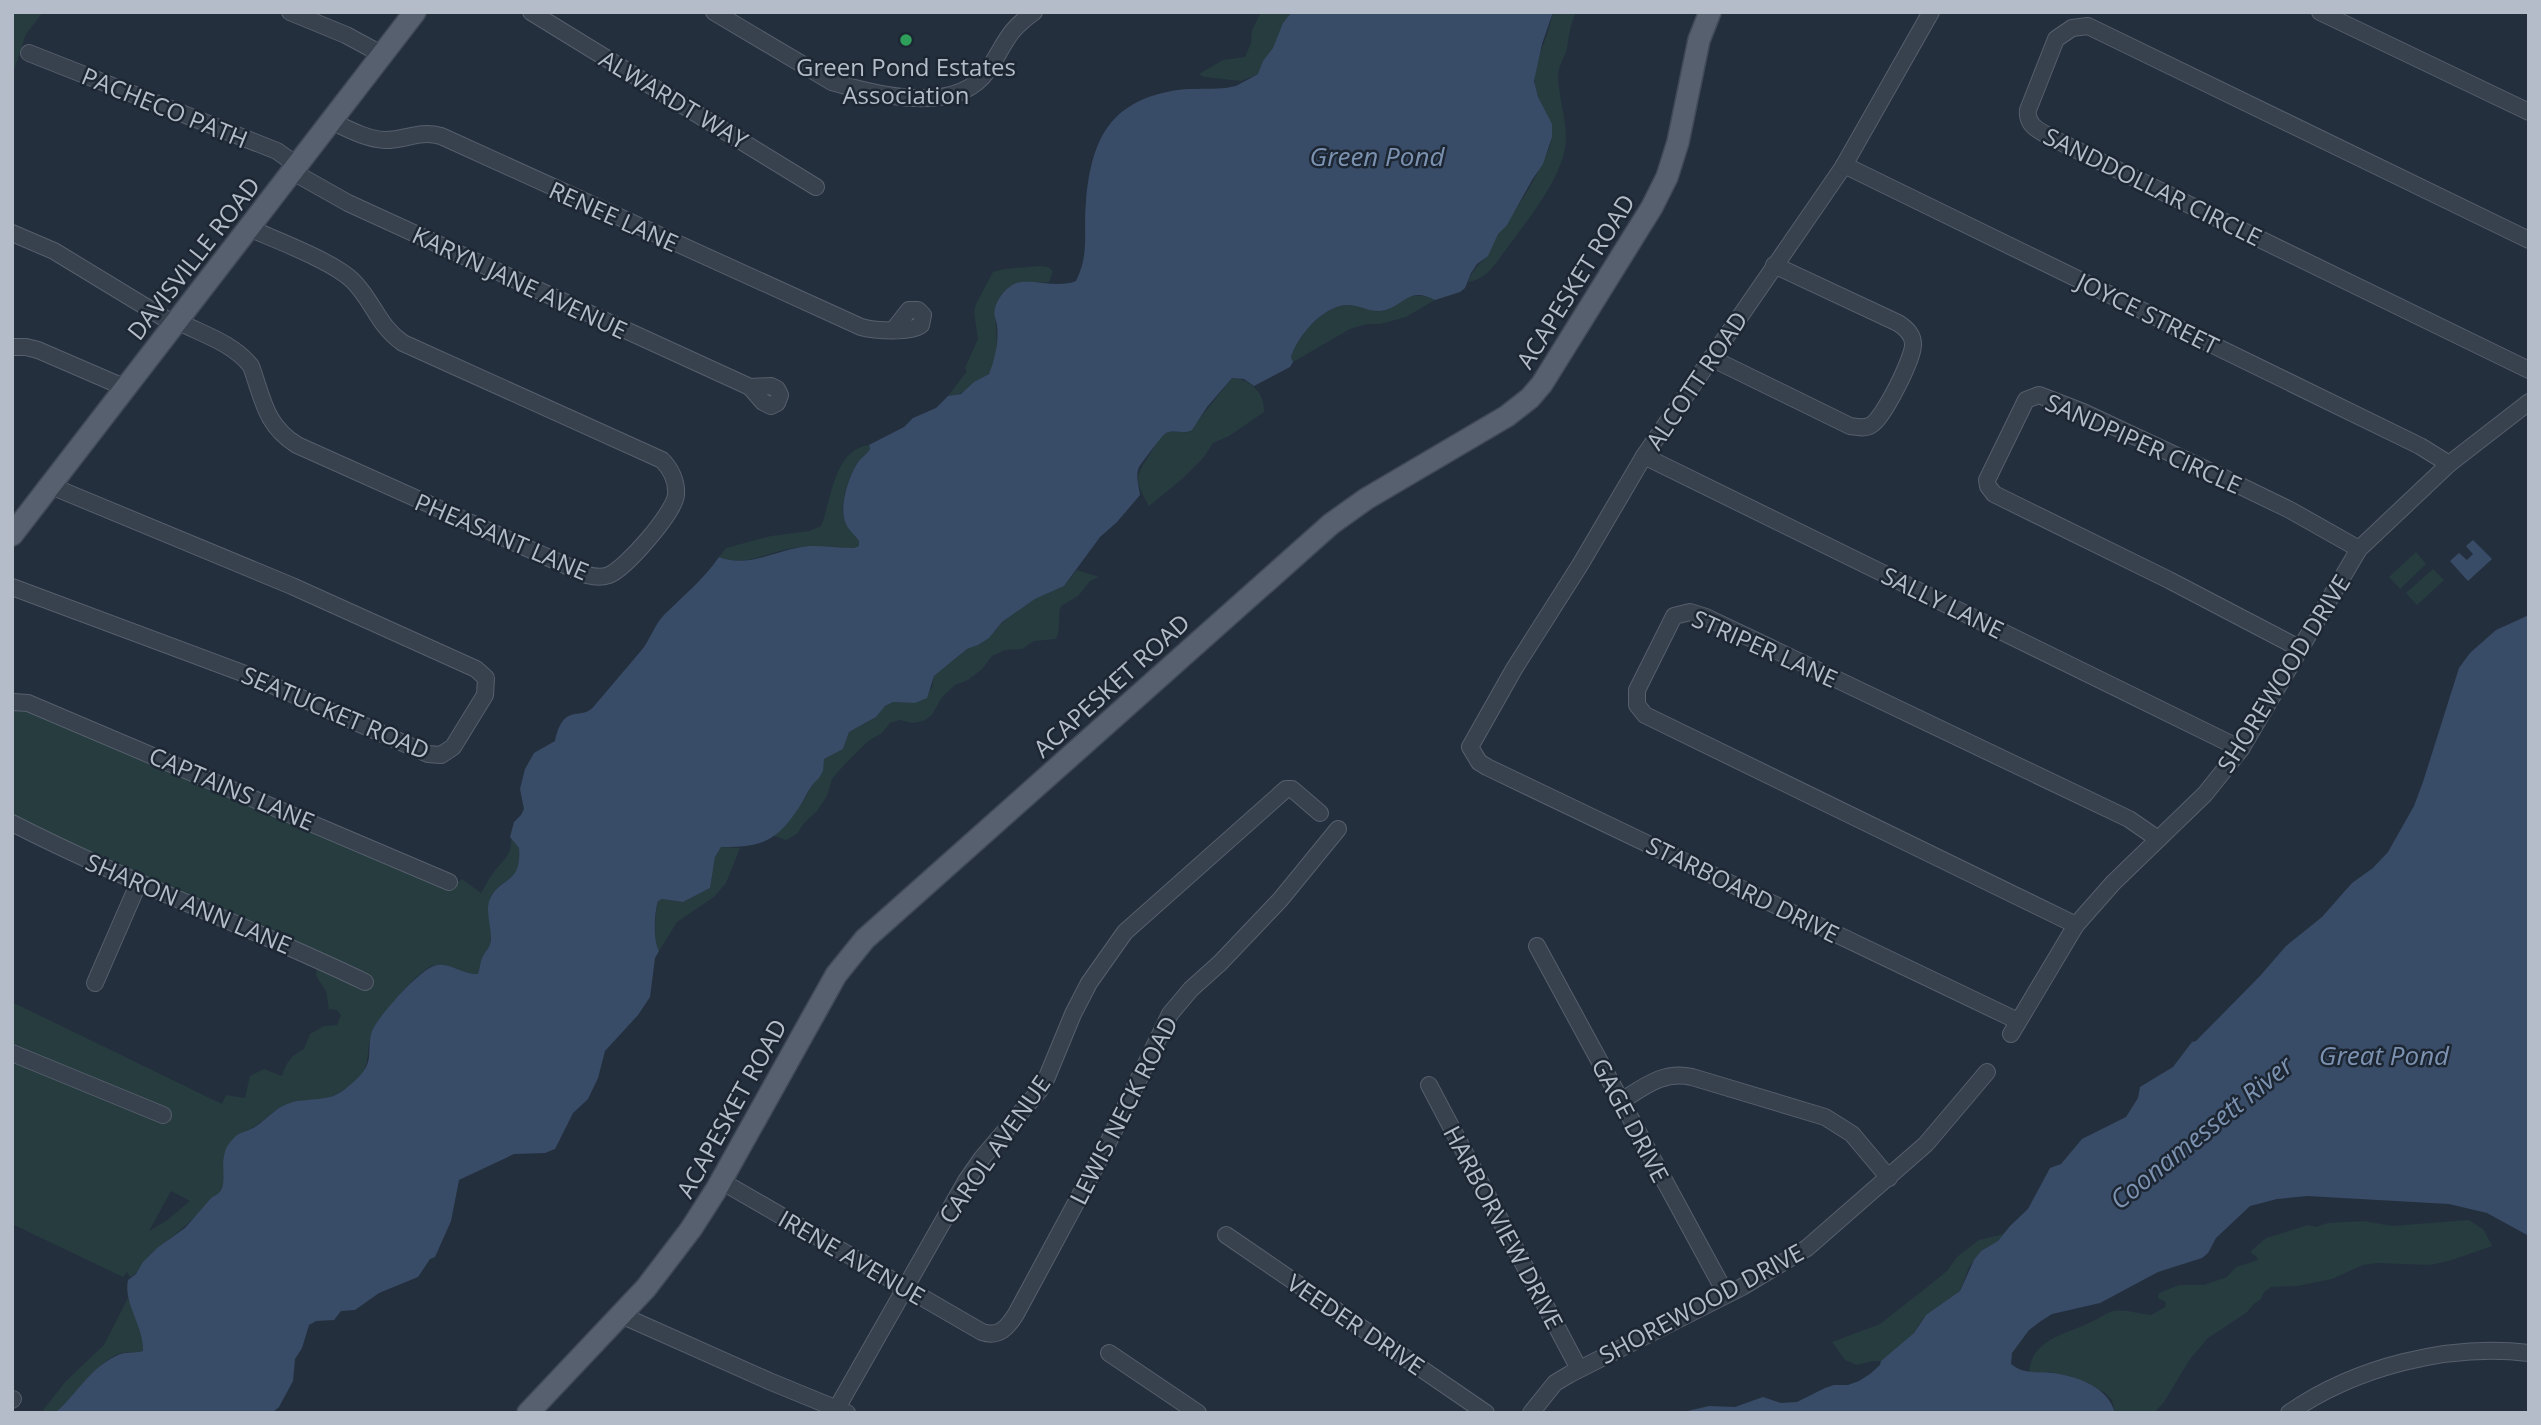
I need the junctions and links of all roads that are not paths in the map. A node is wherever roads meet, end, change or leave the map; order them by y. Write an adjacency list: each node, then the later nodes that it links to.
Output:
1 (290, 12): 10 (street)
2 (415, 12): 10 (main road, DAVISVILLE ROAD)
3 (531, 12): 15 (street, ALWARDT WAY)
4 (714, 12): 5 (street)
5 (1034, 12)
6 (1710, 12): 55 (main road, ACAPESKET ROAD)
7 (1931, 12): 13 (street, ALCOTT ROAD)
8 (2320, 12): 11 (street)
9 (29, 54): 14 (street, PACHECO PATH)
10 (383, 55): 12 (main road, DAVISVILLE ROAD)
11 (2529, 113)
12 (331, 121): 14 (main road, DAVISVILLE ROAD); 21 (street, RENEE LANE)
13 (1844, 165): 19 (street, ALCOTT ROAD); 29 (street, JOYCE STREET)
14 (295, 169): 16 (main road, DAVISVILLE ROAD); 26 (street, KARYN JANE AVENUE)
15 (816, 187)
16 (249, 228): 20 (main road, DAVISVILLE ROAD); 20 (street, PHEASANT LANE)
17 (12, 233): 20 (street, PHEASANT LANE)
18 (2529, 240): 24 (street, SANDDOLLAR CIRCLE)
19 (1774, 265): 23 (street, ALCOTT ROAD); 23 (street)
20 (176, 323): 25 (main road, DAVISVILLE ROAD)
21 (894, 329)
22 (12, 347): 25 (street)
23 (1711, 358): 28 (street, ALCOTT ROAD)
24 (2529, 370)
25 (126, 387): 30 (main road, DAVISVILLE ROAD)
26 (750, 387)
27 (2529, 402): 29 (street, SHOREWOOD DRIVE)
28 (1644, 456): 36 (street, SALLY LANE); 37 (street, ALCOTT ROAD)
29 (2449, 464): 32 (street, SHOREWOOD DRIVE)
30 (51, 486): 31 (main road, DAVISVILLE ROAD); 33 (street, SEATUCKET ROAD)
31 (12, 535)
32 (2359, 549): 34 (street, SHOREWOOD DRIVE); 34 (street, SANDPIPER CIRCLE)
33 (12, 587)
34 (2299, 648): 36 (street, SHOREWOOD DRIVE)
35 (12, 702): 43 (street, CAPTAINS LANE)
36 (2241, 749): 41 (street, SHOREWOOD DRIVE)
37 (1472, 752): 48 (street, STARBOARD DRIVE)
38 (1320, 813): 57 (street, CAROL AVENUE)
39 (12, 823): 42 (street, SHARON ANN LANE)
40 (1339, 829): 60 (street, LEWIS NECK ROAD)
41 (2158, 839): 44 (street, SHOREWOOD DRIVE); 44 (street, STRIPER LANE)
42 (139, 882): 46 (street, SHARON ANN LANE); 47 (street)
43 (449, 882)
44 (2076, 925): 48 (street, SHOREWOOD DRIVE)
45 (1537, 946): 52 (street, GAGE DRIVE)
46 (365, 982)
47 (95, 983)
48 (2015, 1027)
49 (12, 1054): 53 (street)
50 (1987, 1072): 54 (street, SHOREWOOD DRIVE)
51 (1429, 1085): 63 (street, HARBORVIEW DRIVE)
52 (1621, 1101): 54 (street); 58 (street, GAGE DRIVE)
53 (163, 1115)
54 (1889, 1178): 58 (street, SHOREWOOD DRIVE)
55 (721, 1181): 57 (street, IRENE AVENUE); 59 (main road, ACAPESKET ROAD)
56 (1226, 1236): 67 (street, VEEDER DRIVE)
57 (904, 1287): 60 (street, IRENE AVENUE); 64 (street, CAROL AVENUE)
58 (1726, 1294): 63 (street, SHOREWOOD DRIVE)
59 (621, 1315): 64 (street); 65 (main road, ACAPESKET ROAD)
60 (982, 1332)
61 (1109, 1353): 66 (street)
62 (2529, 1353): 69 (street)
63 (1579, 1369): 68 (street, SHOREWOOD DRIVE)
64 (842, 1410)
65 (528, 1413)
66 (1198, 1413)
67 (1486, 1413)
68 (1531, 1413)
69 (2289, 1413)

